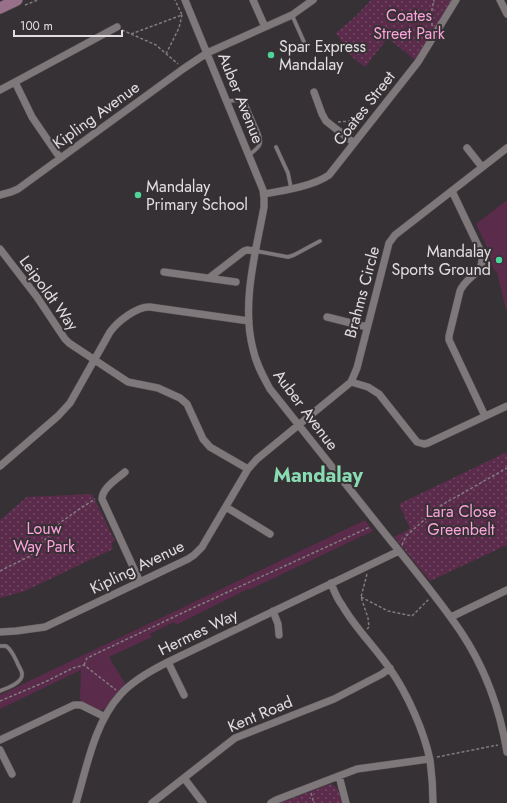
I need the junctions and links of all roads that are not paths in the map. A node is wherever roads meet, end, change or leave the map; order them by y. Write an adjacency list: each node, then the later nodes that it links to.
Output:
1 (17, 0): 7 (main road)
2 (185, 0): 13 (street, Auber Avenue)
3 (253, 0): 11 (street)
4 (313, 0): 9 (street)
5 (456, 0): 18 (street, Coates Street)
6 (500, 0): 8 (street)
7 (0, 8)
8 (507, 14)
9 (292, 15): 11 (street); 12 (lane)
10 (117, 27): 14 (street)
11 (265, 27): 13 (street)
12 (304, 42)
13 (207, 53): 17 (street, Auber Avenue); 23 (street, Kipling Avenue)
14 (15, 82): 15 (street); 23 (street)
15 (0, 90)
16 (314, 92): 18 (street)
17 (227, 101): 22 (street, Auber Avenue); 22 (lane)
18 (354, 144): 25 (street, Coates Street)
19 (276, 147): 25 (lane)
20 (467, 148): 24 (street)
21 (507, 148): 24 (street, Brahms Circle)
22 (249, 155): 27 (street, Auber Avenue)
23 (60, 158): 28 (street, Kipling Avenue)
24 (482, 167): 26 (street, Brahms Circle)
25 (291, 188): 27 (street, Coates Street)
26 (452, 191): 38 (street, Brahms Circle); 42 (street)
27 (264, 194): 31 (street, Auber Avenue)
28 (0, 195)
29 (320, 241): 31 (lane)
30 (0, 249): 32 (street, Leipoldt Way)
31 (256, 251): 34 (street); 37 (street, Auber Avenue)
32 (3, 259): 39 (street, Leipoldt Way)
33 (164, 272): 34 (street)
34 (209, 278): 35 (street)
35 (236, 282)
36 (327, 317): 38 (street)
37 (249, 321): 39 (street); 43 (street, Auber Avenue)
38 (367, 327): 40 (street, Brahms Circle)
39 (94, 360): 44 (street); 45 (street, Leipoldt Way)
40 (351, 382): 42 (street); 43 (street, Brahms Circle)
41 (507, 406): 42 (street)
42 (485, 416)
43 (299, 425): 45 (street, Kipling Avenue); 49 (street, Auber Avenue)
44 (0, 466)
45 (248, 469): 47 (street, Kipling Avenue)
46 (125, 472): 50 (street)
47 (226, 507): 48 (street); 50 (street, Kipling Avenue)
48 (270, 534)
49 (399, 551): 51 (street, Hermes Way); 54 (street, Auber Avenue)
50 (140, 582): 55 (street, Kipling Avenue)
51 (331, 584): 53 (street, Hermes Way); 60 (street)
52 (507, 590): 54 (street)
53 (273, 611): 56 (street); 59 (street, Hermes Way)
54 (451, 617): 66 (street, Auber Avenue)
55 (0, 632)
56 (279, 635)
57 (0, 641): 58 (lane)
58 (0, 646): 61 (lane)
59 (168, 662): 62 (street); 63 (street, Hermes Way)
60 (390, 668): 67 (street); 70 (street, Kent Road)
61 (0, 691)
62 (184, 695)
63 (105, 717): 64 (street); 71 (street, Hermes Way)
64 (0, 740)
65 (0, 750): 68 (street)
66 (507, 752)
67 (432, 759): 69 (street); 76 (street)
68 (12, 774)
69 (339, 776): 74 (street); 75 (street)
70 (184, 778): 72 (street, Kent Road); 73 (street)
71 (76, 803)
72 (152, 803)
73 (203, 803)
74 (271, 803)
75 (346, 803)
76 (433, 803)

